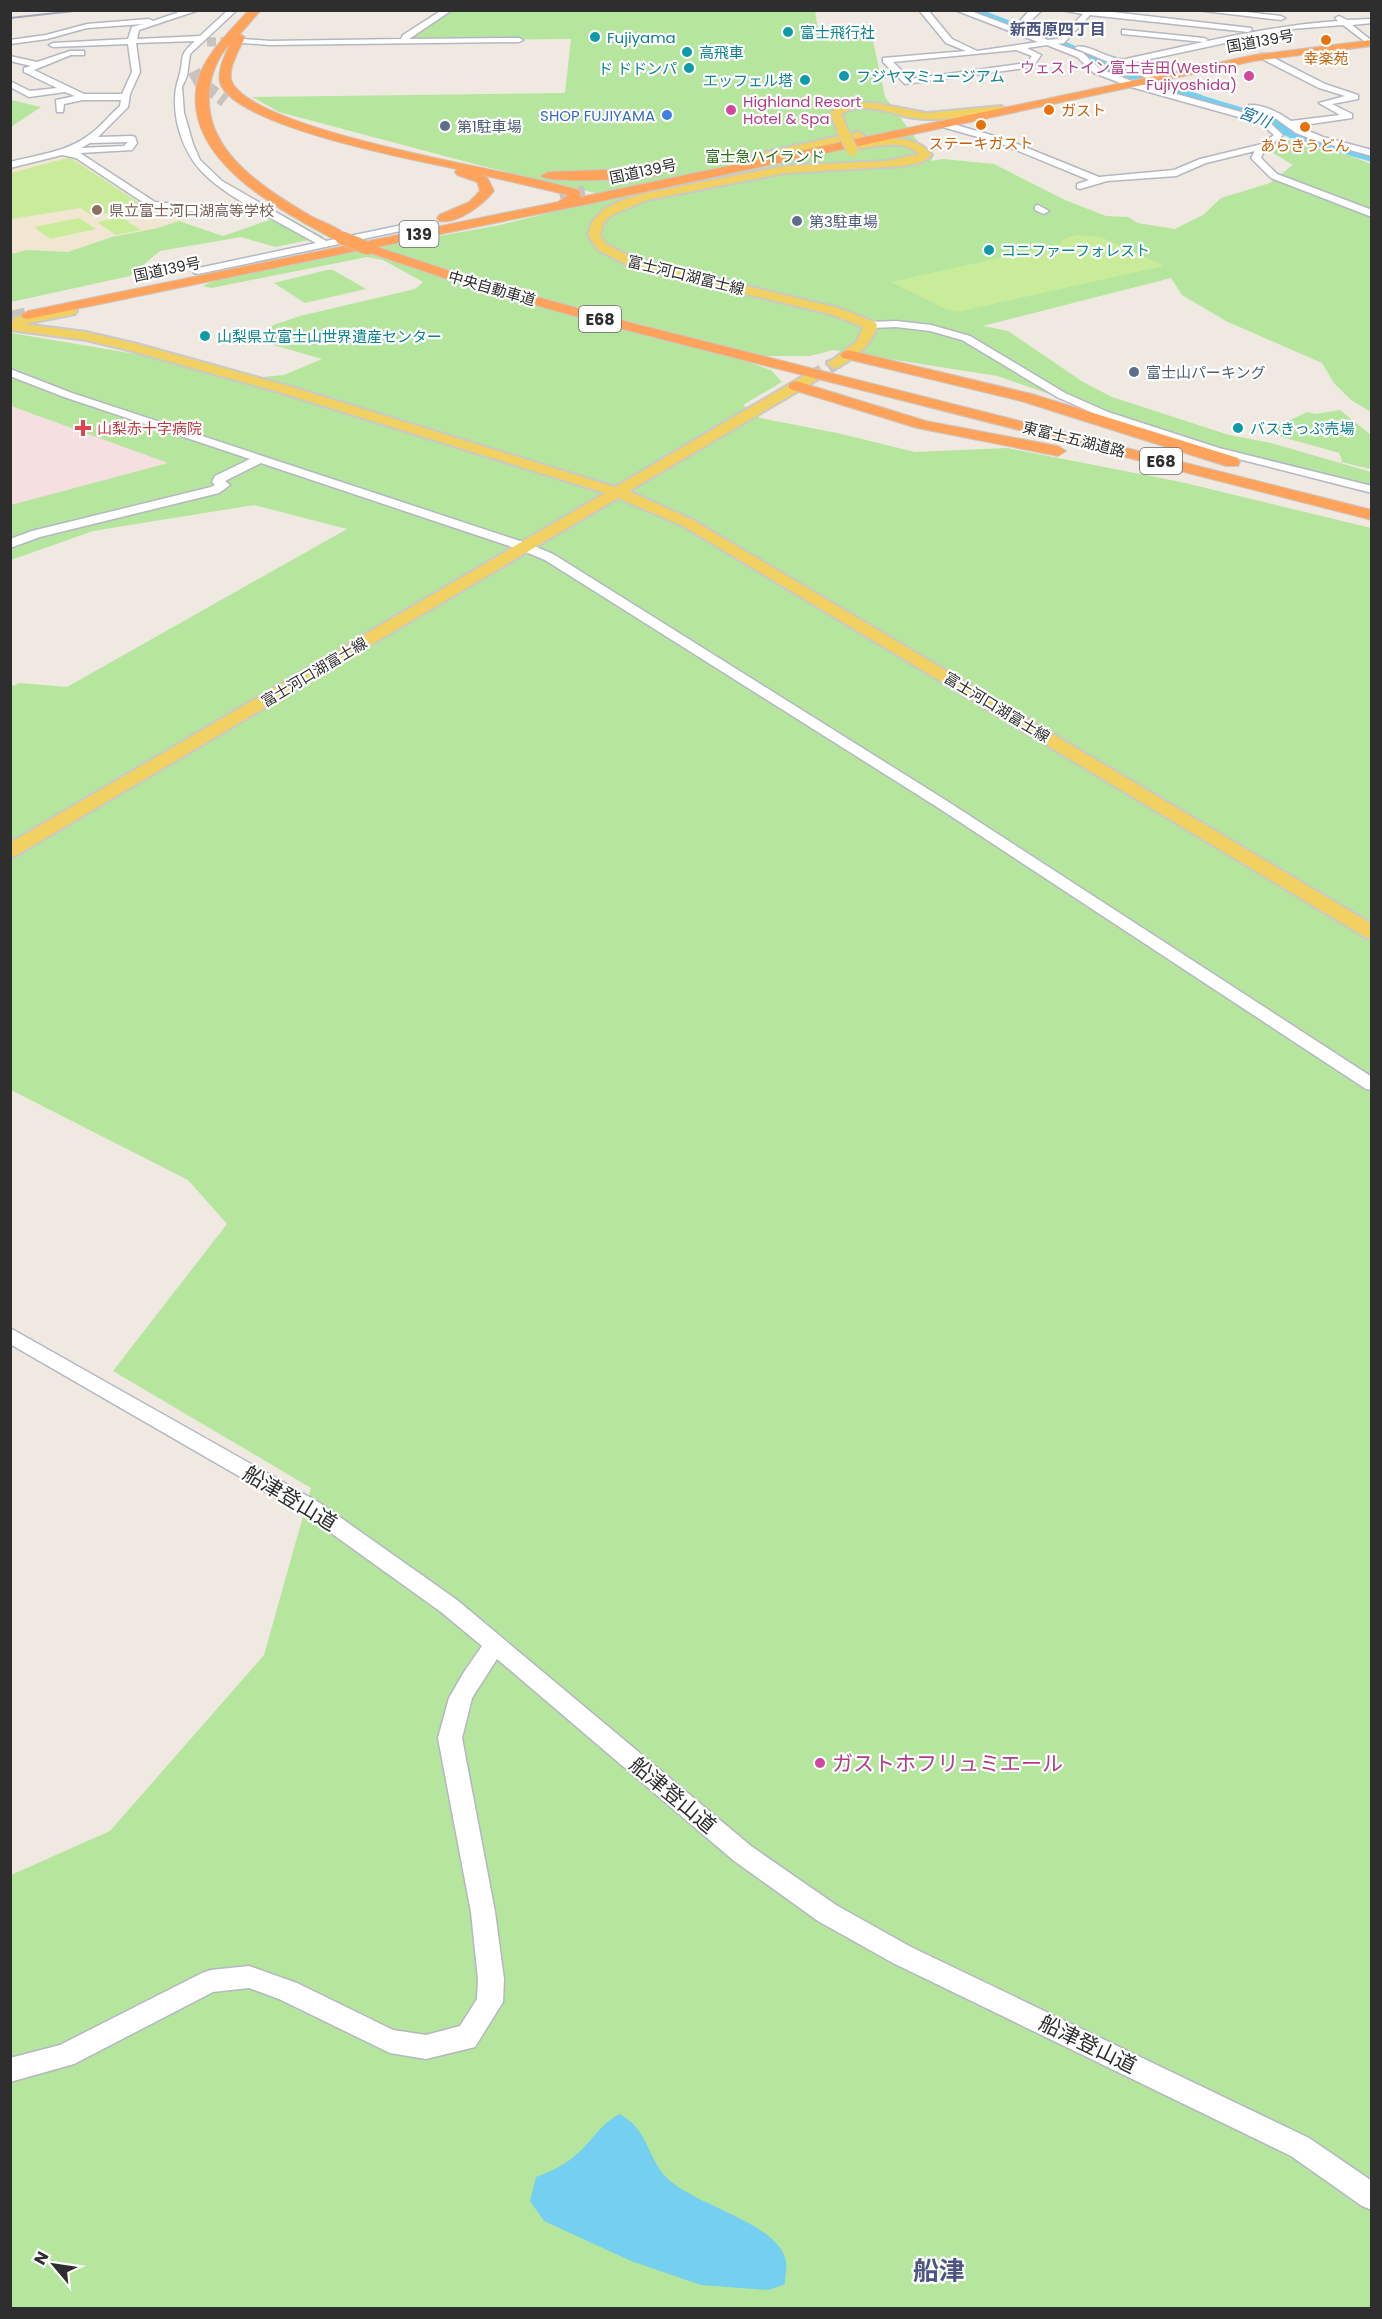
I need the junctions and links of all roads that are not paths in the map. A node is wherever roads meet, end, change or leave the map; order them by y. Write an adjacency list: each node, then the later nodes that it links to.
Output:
1 (195, 10): 19 (street)
2 (233, 10): 30 (street)
3 (251, 10): 51 (highway)
4 (256, 10): 92 (highway, 中央自動車道 / E68)
5 (267, 10): 26 (highway, 中央自動車道 / E68)
6 (448, 10): 33 (street)
7 (923, 10): 42 (street)
8 (958, 10): 34 (street)
9 (979, 10): 22 (street)
10 (1065, 10): 16 (street)
11 (1200, 10): 18 (street)
12 (1272, 10): 18 (street)
13 (1332, 10): 21 (street)
14 (1036, 11): 15 (street); 22 (street)
15 (1049, 11)
16 (1090, 12): 17 (street); 34 (street)
17 (1137, 18): 24 (street); 25 (street)
18 (1281, 18): 23 (street)
19 (163, 20): 29 (street); 32 (street)
20 (1371, 21): 21 (street)
21 (1343, 22): 23 (street); 35 (street)
22 (1020, 26): 34 (street)
23 (1291, 27): 25 (street)
24 (1125, 32): 28 (street); 31 (street)
25 (1267, 32): 31 (street)
26 (241, 39): 33 (street); 81 (highway); 92 (highway, 中央自動車道 / E68)
27 (519, 40): 33 (street)
28 (1117, 40)
29 (132, 41): 30 (street); 36 (street); 39 (street)
30 (201, 41): 88 (street)
31 (1220, 41): 43 (street)
32 (10, 42)
33 (404, 42)
34 (1054, 42): 37 (street); 48 (street); 54 (street)
35 (1370, 43): 45 (highway, 国道139号 / 139); 53 (highway, 国道139号 / 139)
36 (52, 45)
37 (1015, 47): 42 (street); 52 (street)
38 (1137, 47): 43 (street)
39 (135, 51): 41 (street); 60 (street)
40 (113, 52): 49 (street)
41 (124, 52)
42 (978, 53): 44 (street)
43 (1157, 54): 48 (street)
44 (936, 56): 47 (street); 52 (street)
45 (1263, 56): 53 (highway, 国道139号 / 139); 65 (street)
46 (10, 58): 49 (street)
47 (944, 63)
48 (1118, 63): 53 (street)
49 (38, 65): 56 (street)
50 (952, 69): 52 (street)
51 (194, 71)
52 (960, 75)
53 (1153, 77): 54 (highway, 国道139号 / 139); 67 (street)
54 (1130, 82): 62 (highway, 国道139号 / 139); 66 (highway, 国道139号 / 139); 69 (street)
55 (10, 83): 57 (street)
56 (65, 89): 57 (street); 59 (street)
57 (24, 91): 58 (street)
58 (10, 92)
59 (83, 97): 60 (street); 63 (street)
60 (126, 98): 70 (street)
61 (225, 100): 82 (highway)
62 (1001, 108): 64 (main road); 77 (highway, 国道139号 / 139)
63 (60, 110)
64 (898, 111): 77 (main road); 78 (main road, bridge)
65 (1317, 120): 67 (street); 68 (street)
66 (939, 125): 71 (main road); 75 (highway, 国道139号 / 139); 83 (street)
67 (1294, 128): 69 (street); 76 (street)
68 (1337, 130)
69 (1280, 135): 72 (street)
70 (88, 140): 74 (street); 74 (street)
71 (915, 146): 75 (main road); 78 (main road, 富士河口湖富士線)
72 (1265, 146): 83 (street); 89 (street)
73 (10, 151): 79 (street)
74 (62, 151): 79 (street); 88 (street)
75 (809, 153): 84 (highway, 国道139号 / 139)
76 (1371, 153)
77 (757, 157): 81 (highway); 86 (highway, 国道139号 / 139)
78 (856, 157): 99 (main road, 富士河口湖富士線)
79 (30, 159): 80 (street)
80 (10, 165)
81 (464, 167): 86 (highway)
82 (450, 169): 86 (highway); 91 (highway)
83 (1098, 180): 85 (street)
84 (672, 182): 86 (highway); 90 (highway, 国道139号 / 139)
85 (1080, 186)
86 (580, 193): 90 (highway)
87 (560, 197): 94 (highway, 国道139号 / 139)
88 (258, 206): 93 (street)
89 (1371, 213)
90 (501, 218): 95 (highway, 国道139号 / 139)
91 (407, 227): 93 (street); 94 (highway)
92 (346, 237): 94 (highway, 中央自動車道 / E68, bridge)
93 (324, 244): 96 (street)
94 (370, 244): 95 (highway, 国道139号 / 139); 107 (highway, 中央自動車道 / E68)
95 (253, 264): 96 (highway); 97 (highway); 98 (highway, 国道139号 / 139)
96 (198, 271): 98 (highway)
97 (70, 311): 98 (main road); 100 (main road)
98 (16, 316): 100 (main road, 富士河口湖富士線); 106 (main road, 富士河口湖富士線)
99 (870, 325): 101 (main road); 109 (street)
100 (70, 328): 106 (main road, 富士河口湖富士線)
101 (841, 360): 111 (highway, E68)
102 (10, 372): 104 (street)
103 (803, 382): 110 (main road, 富士河口湖富士線); 114 (highway)
104 (33, 383): 105 (street); 108 (street)
105 (10, 388)
106 (287, 390): 110 (main road, 富士河口湖富士線)
107 (956, 405): 112 (highway, 東富士五湖道路 / E68); 113 (highway, 東富士五湖道路 / E68)
108 (260, 459): 115 (street); 116 (street)
109 (1371, 490)
110 (617, 492): 116 (main road, 富士河口湖富士線); 118 (main road, 富士河口湖富士線)
111 (1371, 500)
112 (1371, 508)
113 (1371, 515)
114 (1371, 522)
115 (10, 544)
116 (525, 547): 117 (main road, 富士河口湖富士線); 119 (street)
117 (10, 851)
118 (1371, 933)
119 (1371, 1085)
120 (10, 1335): 121 (street, 船津登山道)
121 (495, 1645): 122 (street); 123 (street, 船津登山道)
122 (10, 2070)
123 (1371, 2197)

